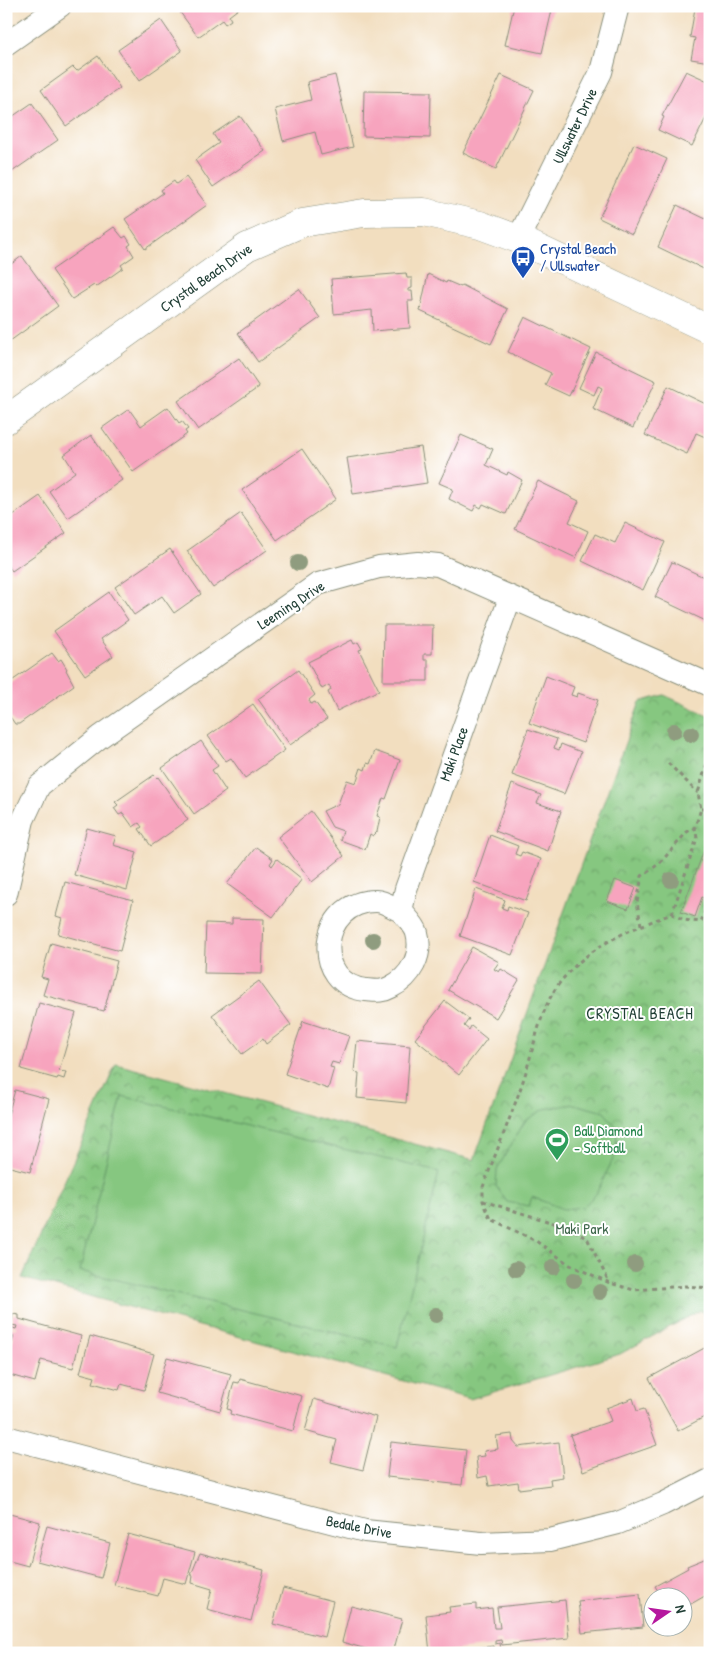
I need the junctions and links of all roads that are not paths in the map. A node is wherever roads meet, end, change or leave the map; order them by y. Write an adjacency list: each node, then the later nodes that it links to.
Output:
1 (60, 6): 3 (street)
2 (618, 6): 4 (street, Ullswater Drive)
3 (6, 44)
4 (518, 240): 5 (street, Crystal Beach Drive); 6 (street, Crystal Beach Drive)
5 (710, 330)
6 (6, 420)
7 (510, 598): 8 (street, Leeming Drive); 9 (street, Leeming Drive); 10 (street, Maki Place)
8 (710, 685)
9 (6, 894)
10 (401, 911): 10 (street)
11 (6, 1437): 12 (street, Bedale Drive)
12 (710, 1480)

